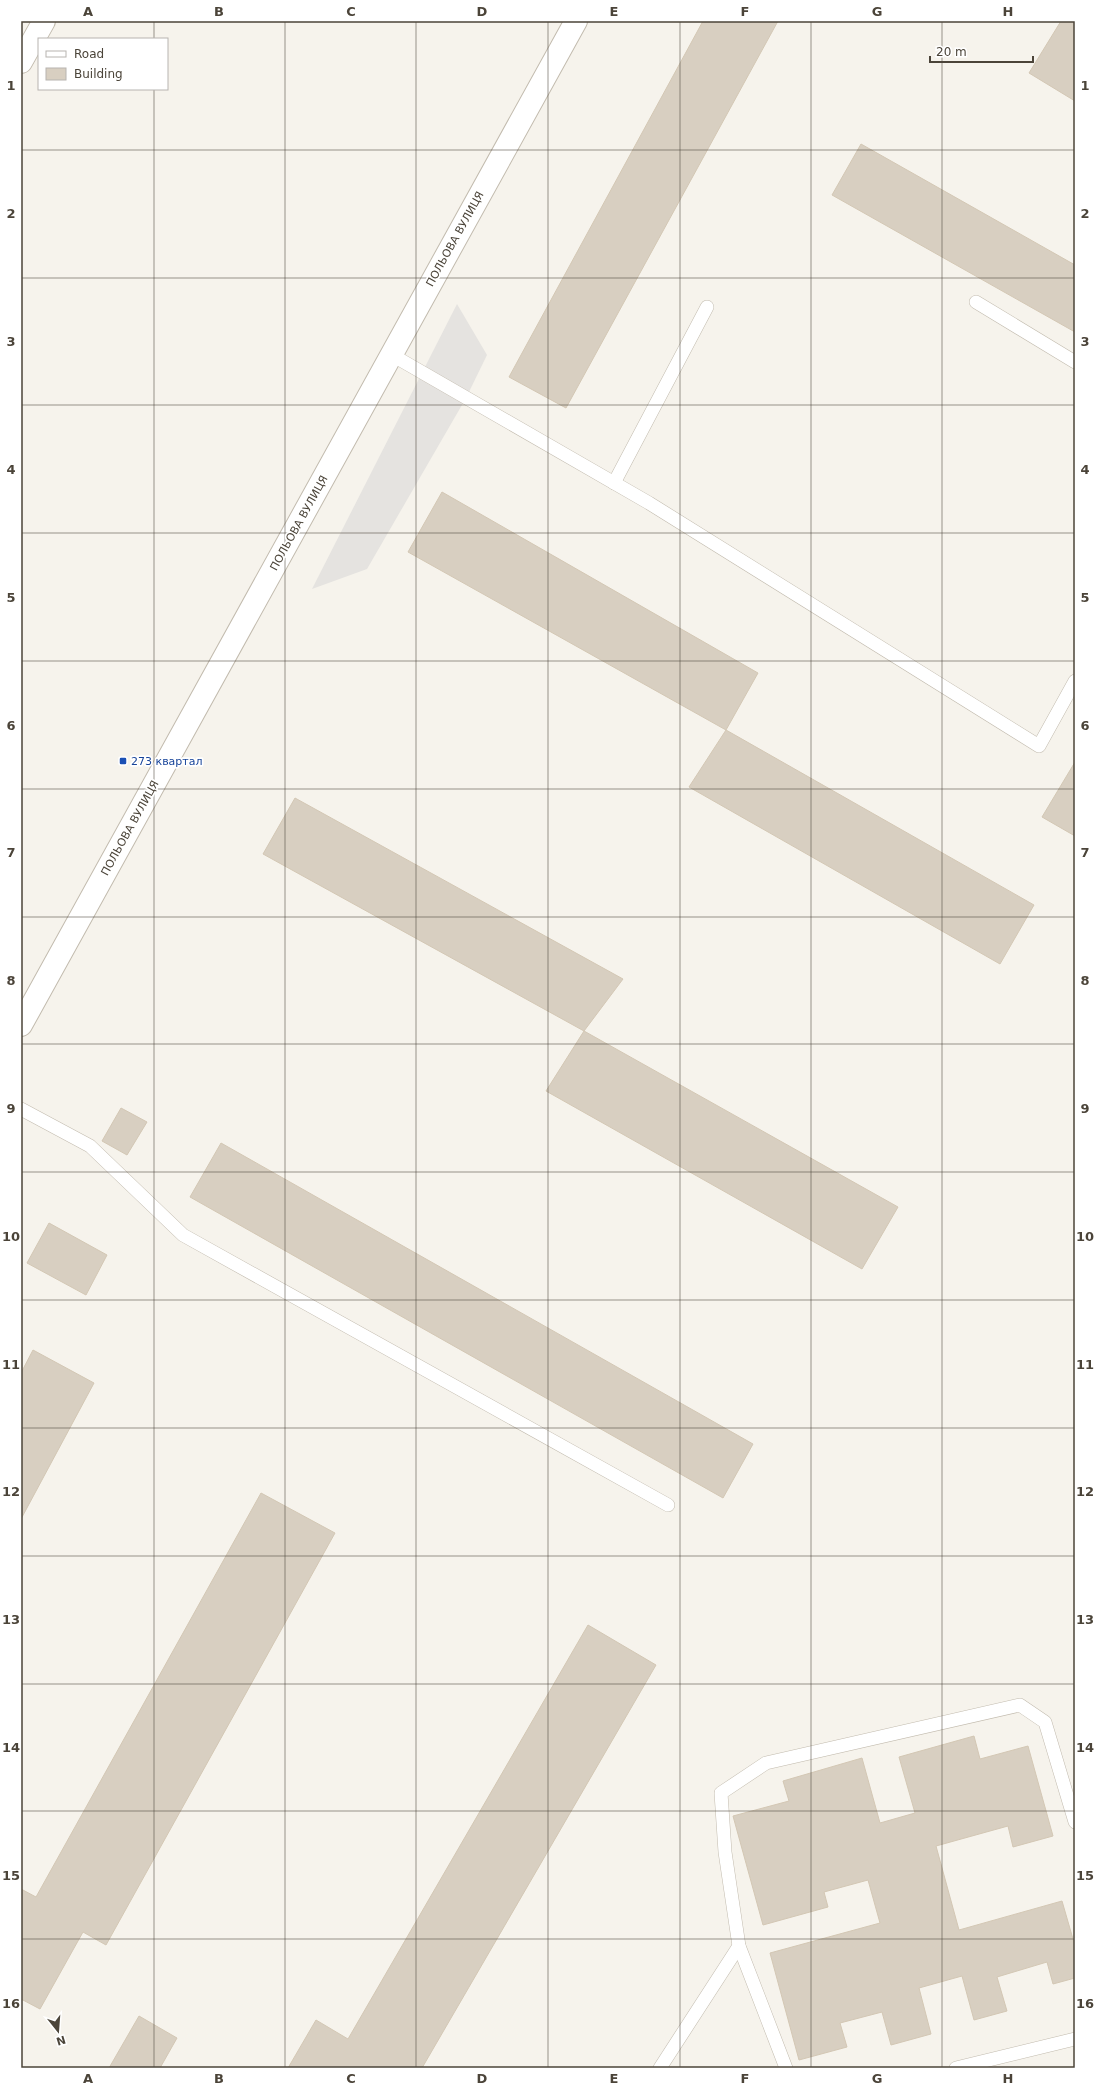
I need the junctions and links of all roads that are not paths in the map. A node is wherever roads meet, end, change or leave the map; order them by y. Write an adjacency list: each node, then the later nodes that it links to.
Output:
1 (44, 21): 3 (street)
2 (576, 21): 6 (street, ПОЛЬОВА ВУЛИЦЯ)
3 (21, 62)
4 (976, 302): 7 (lane)
5 (707, 307): 8 (lane)
6 (392, 355): 8 (lane); 10 (street, ПОЛЬОВА ВУЛИЦЯ)
7 (1075, 362)
8 (614, 483): 9 (lane)
9 (1075, 681)
10 (21, 1025)
11 (21, 1109): 12 (lane)
12 (668, 1505)
13 (1075, 1822): 14 (lane)
14 (739, 1946): 16 (lane); 17 (lane)
15 (1075, 2039): 18 (lane)
16 (660, 2068)
17 (786, 2068)
18 (956, 2068)

